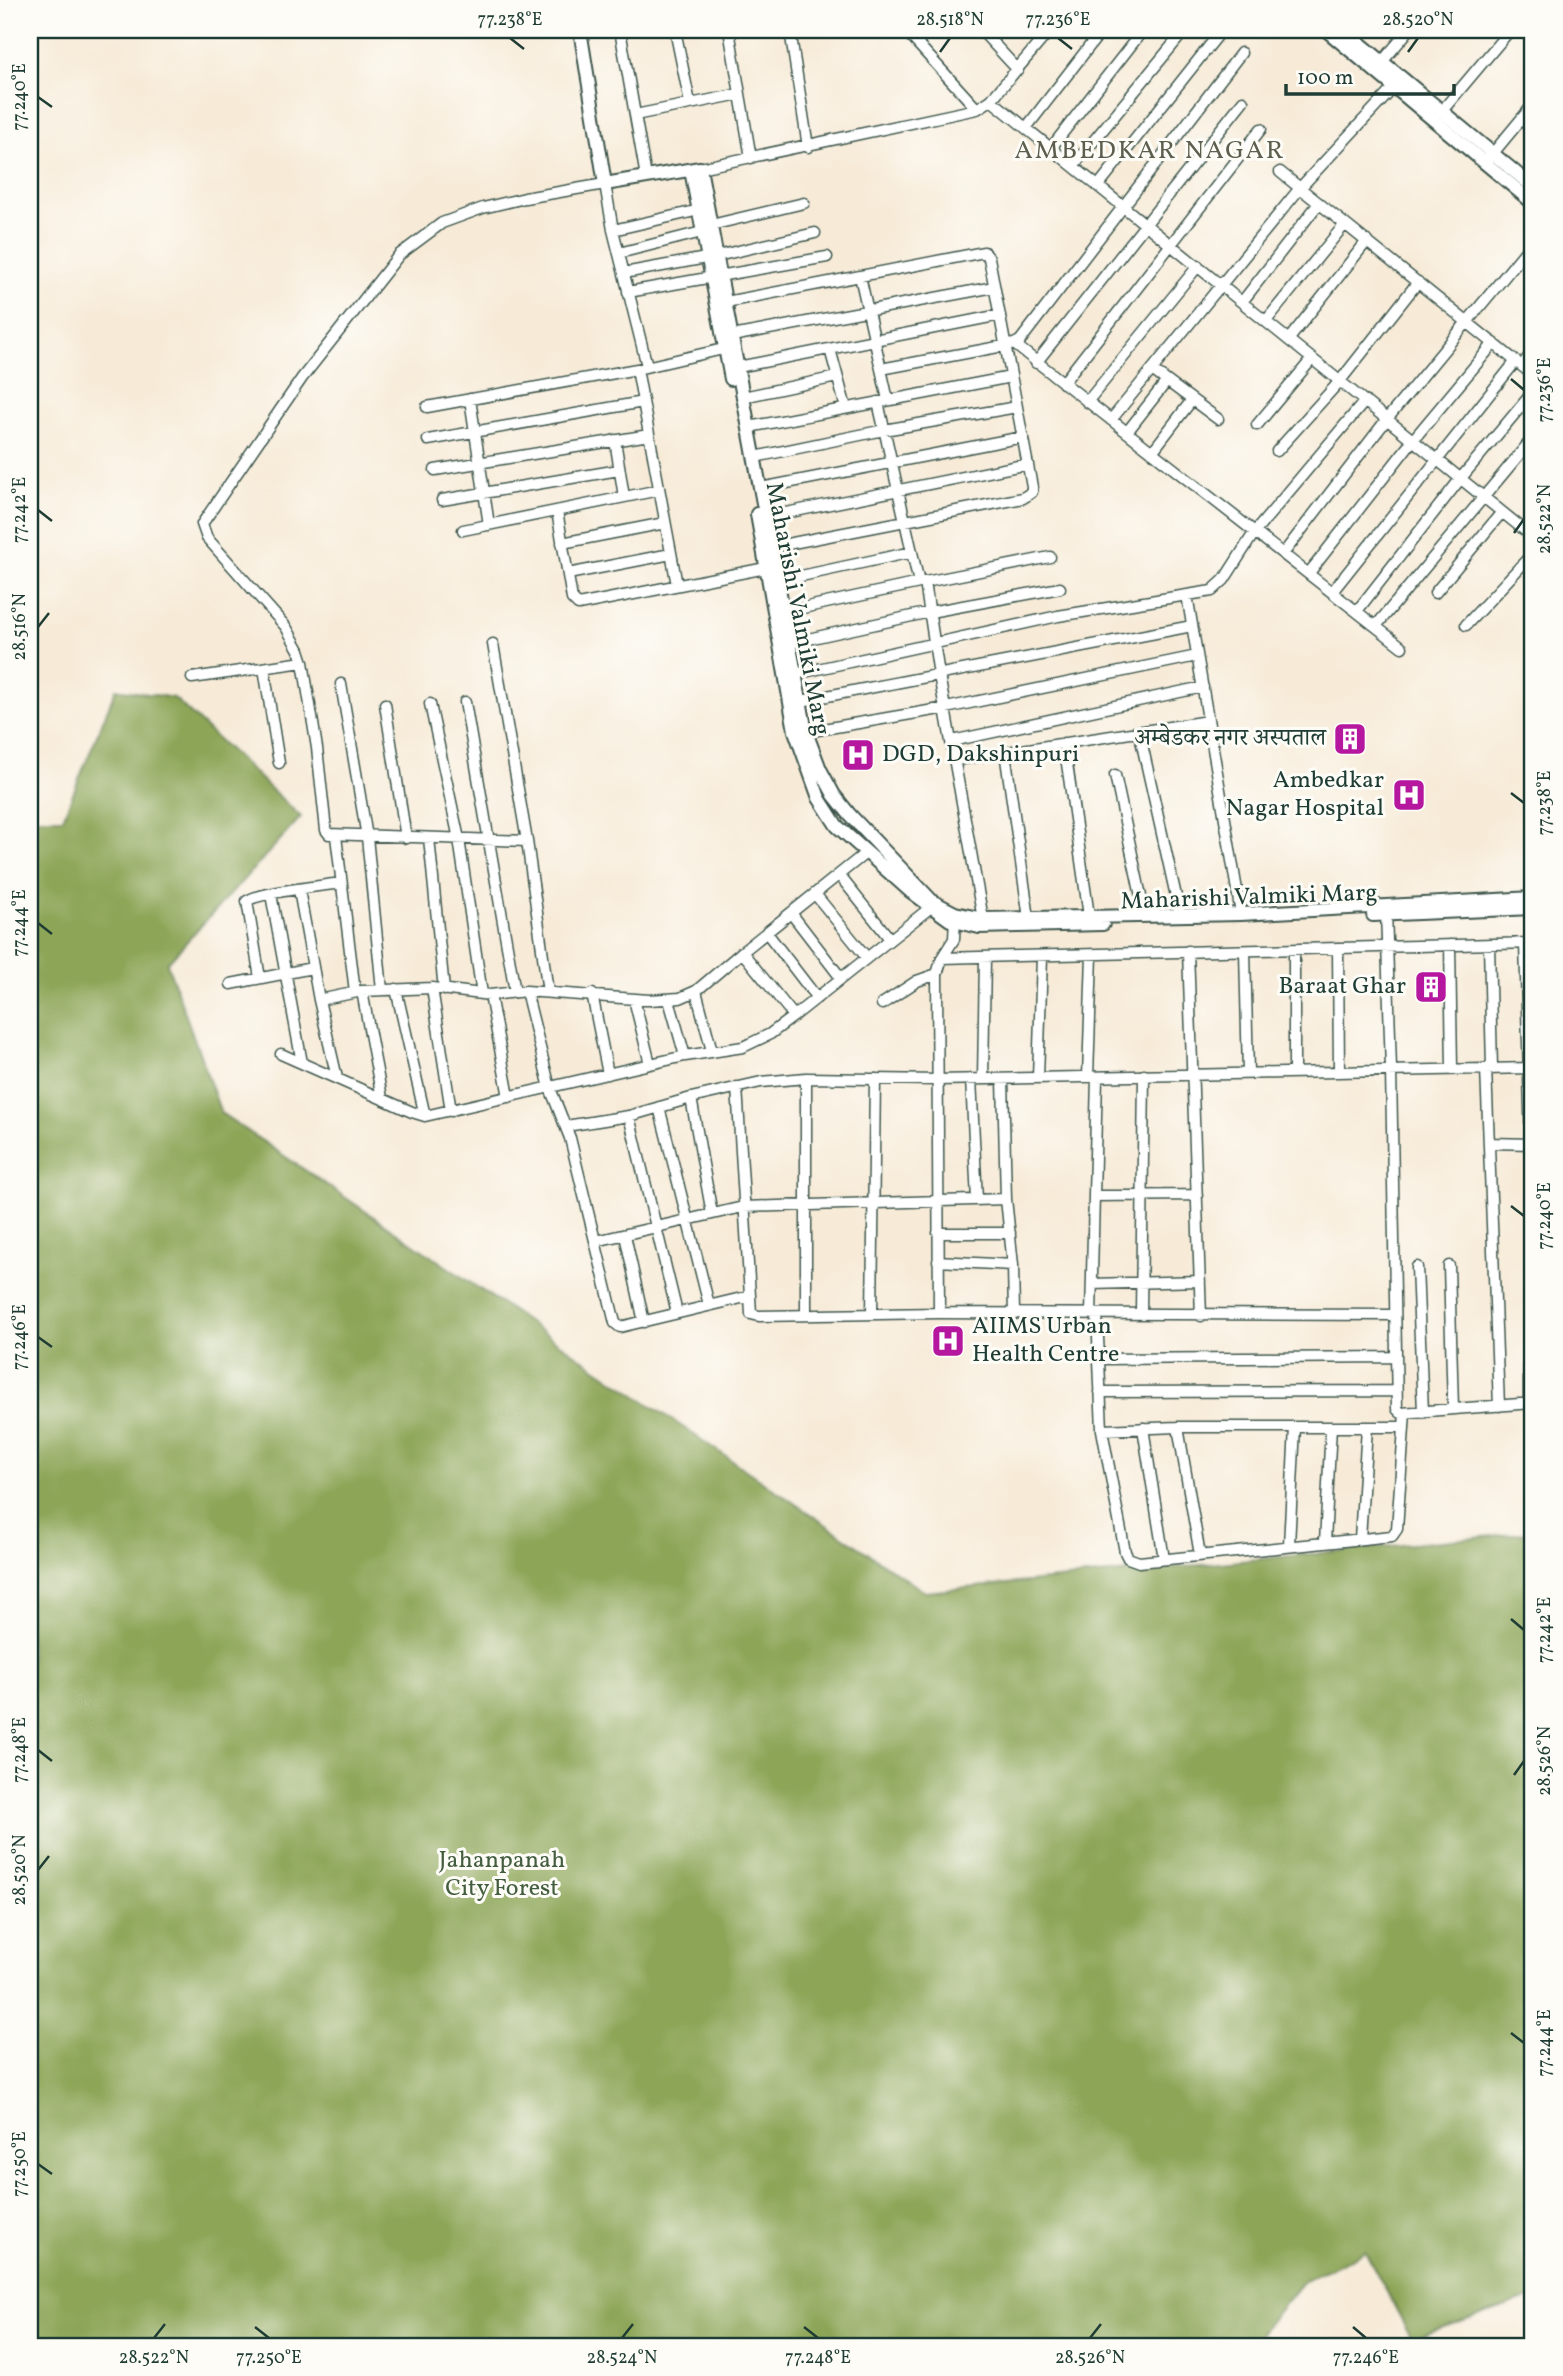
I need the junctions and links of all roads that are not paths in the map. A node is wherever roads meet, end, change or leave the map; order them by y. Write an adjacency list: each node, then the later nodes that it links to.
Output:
1 (580, 30): 41 (street)
2 (620, 30): 30 (street)
3 (675, 30): 26 (street)
4 (729, 30): 23 (street)
5 (790, 30): 33 (street)
6 (905, 30): 28 (street)
7 (981, 30): 21 (street)
8 (1029, 30): 18 (street)
9 (1050, 30): 18 (street)
10 (1101, 30): 31 (street)
11 (1143, 30): 34 (street)
12 (1185, 30): 37 (street)
13 (1344, 30): 20 (street)
14 (1409, 30): 20 (street)
15 (1510, 30): 29 (street)
16 (1330, 31): 22 (street)
17 (1218, 35): 42 (street)
18 (1040, 42): 21 (street)
19 (1241, 53): 48 (street)
20 (1382, 62): 22 (street)
21 (1018, 70): 24 (street)
22 (1398, 83): 29 (street); 36 (street); 44 (street)
23 (740, 93): 26 (street); 35 (street)
24 (992, 100): 28 (street); 31 (street)
25 (1243, 101): 51 (street)
26 (690, 103): 30 (street)
27 (1533, 105): 36 (street)
28 (977, 109): 33 (street)
29 (1441, 112): 36 (street)
30 (635, 115): 40 (street)
31 (1026, 128): 34 (street)
32 (1261, 129): 57 (street)
33 (808, 147): 35 (street)
34 (1051, 148): 37 (street)
35 (751, 158): 38 (street)
36 (1489, 159): 43 (street); 45 (street)
37 (1073, 166): 42 (street)
38 (696, 169): 40 (street); 49 (street, Maharishi Valmiki Marg)
39 (1280, 172): 44 (street)
40 (646, 177): 41 (street)
41 (605, 184): 53 (street); 174 (street)
42 (1098, 186): 48 (street)
43 (1533, 187)
44 (1300, 188): 47 (street); 66 (street)
45 (1533, 202)
46 (804, 203): 52 (street)
47 (1319, 203): 50 (street); 70 (street)
48 (1124, 206): 51 (street); 79 (street)
49 (703, 209): 52 (street, Maharishi Valmiki Marg); 53 (street)
50 (1345, 223): 55 (street); 73 (street)
51 (1145, 224): 57 (street); 83 (street)
52 (709, 229): 58 (street); 59 (street, Maharishi Valmiki Marg)
53 (613, 230): 58 (street)
54 (815, 233): 59 (street)
55 (1367, 242): 65 (street); 76 (street)
56 (1533, 242): 74 (street)
57 (1171, 245): 61 (street); 94 (street)
58 (619, 253): 62 (street)
59 (712, 257): 62 (street); 64 (street, Maharishi Valmiki Marg)
60 (827, 257): 64 (street)
61 (1198, 266): 66 (street); 102 (street)
62 (624, 273): 68 (street)
63 (860, 276): 67 (street); 69 (street); 71 (street)
64 (717, 277): 68 (street); 69 (street, Maharishi Valmiki Marg); 78 (street, Maharishi Valmiki Marg)
65 (1418, 282): 74 (street); 93 (street)
66 (1222, 285): 70 (street); 88 (street)
67 (994, 287): 71 (street); 72 (street)
68 (628, 292): 86 (street)
69 (726, 302): 78 (street, Maharishi Valmiki Marg)
70 (1242, 302): 73 (street)
71 (868, 311): 75 (street); 78 (street)
72 (1000, 315): 75 (street); 79 (street)
73 (1266, 321): 76 (street)
74 (1467, 321): 77 (street); 107 (street)
75 (874, 340): 80 (street); 87 (street)
76 (1289, 340): 82 (street)
77 (1494, 343): 84 (street); 119 (street)
78 (731, 344): 85 (street, Maharishi Valmiki Marg); 86 (street); 153 (street, Maharishi Valmiki Marg)
79 (1010, 345): 83 (street); 87 (street); 91 (street)
80 (830, 349): 85 (street); 90 (street)
81 (1533, 351): 84 (street)
82 (1312, 359): 93 (street); 109 (street)
83 (1036, 363): 94 (street)
84 (1519, 363): 89 (street); 123 (street)
85 (738, 367): 96 (street, Maharishi Valmiki Marg)
86 (642, 368): 97 (street); 101 (street)
87 (881, 369): 99 (street)
88 (1152, 370): 92 (street); 108 (street)
89 (1533, 375)
90 (837, 377): 96 (street); 105 (street)
91 (1012, 377): 99 (street); 104 (street)
92 (1167, 381): 98 (street); 113 (street)
93 (1340, 381): 100 (street); 120 (street)
94 (1063, 383): 102 (street)
95 (1533, 391): 129 (street)
96 (743, 397): 110 (street, Maharishi Valmiki Marg)
97 (470, 399): 103 (street); 112 (street)
98 (1192, 400): 106 (street); 121 (street)
99 (883, 401): 105 (street); 111 (street)
100 (1365, 401): 107 (street); 144 (street)
101 (643, 402): 112 (street); 114 (street)
102 (1087, 402): 108 (street)
103 (427, 407)
104 (1017, 407): 111 (street); 115 (street)
105 (846, 408): 110 (street)
106 (1218, 419)
107 (1387, 419): 119 (street); 151 (street)
108 (1111, 420): 113 (street)
109 (1257, 425)
110 (749, 427): 122 (street, Maharishi Valmiki Marg)
111 (884, 430): 122 (street); 124 (street)
112 (475, 432): 117 (street); 125 (street)
113 (1127, 432): 121 (street)
114 (649, 435): 118 (street); 131 (street)
115 (1023, 437): 124 (street); 126 (street)
116 (1533, 438): 135 (street)
117 (428, 440)
118 (615, 440): 125 (street); 128 (street)
119 (1413, 440): 123 (street); 154 (street)
120 (1277, 451)
121 (1152, 452): 144 (street)
122 (755, 457): 130 (street, Maharishi Valmiki Marg)
123 (1437, 459): 129 (street); 160 (street)
124 (891, 461): 130 (street); 132 (street)
125 (479, 463): 127 (street); 133 (street)
126 (1028, 464): 132 (street); 140 (street)
127 (435, 470)
128 (619, 470): 133 (street); 134 (street)
129 (1461, 478): 135 (street); 163 (street)
130 (761, 488): 139 (street, Maharishi Valmiki Marg)
131 (659, 490): 134 (street); 141 (street)
132 (898, 490): 139 (street); 140 (street)
133 (484, 493): 136 (street); 142 (street)
134 (624, 497): 137 (street)
135 (1484, 497): 138 (street); 168 (street)
136 (442, 500)
137 (557, 511): 142 (street); 146 (street)
138 (1502, 512): 145 (street); 161 (street)
139 (766, 517): 147 (street, Maharishi Valmiki Marg)
140 (905, 521): 147 (street); 148 (street)
141 (665, 523): 146 (street); 150 (street)
142 (489, 525): 143 (street)
143 (463, 530)
144 (1254, 533): 151 (street); 162 (street)
145 (1533, 537)
146 (562, 543): 155 (street)
147 (772, 547): 153 (street, Maharishi Valmiki Marg)
148 (912, 552): 156 (street); 157 (street)
149 (1533, 553): 166 (street)
150 (671, 554): 155 (street); 158 (street)
151 (1283, 554): 154 (street)
152 (1050, 557): 157 (street)
153 (771, 567): 156 (street, Maharishi Valmiki Marg); 158 (street); 202 (street, Maharishi Valmiki Marg)
154 (1308, 573): 160 (street)
155 (568, 574): 158 (street)
156 (778, 581): 164 (street, Maharishi Valmiki Marg)
157 (922, 582): 164 (street); 165 (street)
158 (677, 585)
159 (1060, 588): 165 (street)
160 (1332, 592): 163 (street)
161 (1435, 593)
162 (1187, 595): 167 (street); 170 (street)
163 (1357, 611): 168 (street)
164 (784, 612): 169 (street, Maharishi Valmiki Marg)
165 (930, 612): 169 (street); 170 (street)
166 (1466, 625)
167 (1192, 626): 173 (street); 177 (street)
168 (1376, 626): 172 (street)
169 (790, 643): 176 (street, Maharishi Valmiki Marg)
170 (934, 643): 176 (street); 177 (street)
171 (493, 644): 201 (street)
172 (1402, 647)
173 (1197, 656): 180 (street); 185 (street)
174 (303, 662): 175 (street); 195 (street)
175 (264, 668): 178 (street); 193 (street)
176 (796, 674): 182 (street, Maharishi Valmiki Marg)
177 (939, 675): 182 (street); 185 (street)
178 (192, 678)
179 (341, 684): 196 (street)
180 (1203, 687): 186 (street); 189 (street)
181 (465, 702): 200 (street)
182 (801, 702): 188 (street, Maharishi Valmiki Marg)
183 (385, 704): 197 (street)
184 (430, 704): 199 (street)
185 (946, 708): 188 (street); 189 (street)
186 (1208, 721): 187 (street); 214 (street)
187 (1139, 731): 190 (street); 213 (street)
188 (806, 732): 217 (street, Maharishi Valmiki Marg)
189 (952, 741): 192 (street)
190 (1064, 743): 191 (street); 216 (street)
191 (1006, 752): 192 (street); 218 (street)
192 (956, 760): 219 (street)
193 (279, 763)
194 (1115, 775): 215 (street)
195 (336, 836): 196 (street); 204 (street)
196 (367, 837): 197 (street); 244 (street)
197 (406, 838): 198 (street)
198 (429, 838): 199 (street); 245 (street)
199 (459, 839): 200 (street); 251 (street)
200 (488, 840): 201 (street); 247 (street)
201 (527, 841): 249 (street)
202 (867, 852): 203 (street); 209 (street, Maharishi Valmiki Marg)
203 (839, 875): 207 (street); 221 (street)
204 (341, 883): 205 (street); 246 (street)
205 (299, 890): 206 (street); 236 (street)
206 (271, 894): 237 (street); 239 (street)
207 (815, 894): 212 (street); 233 (street)
208 (1533, 898): 211 (street, Maharishi Valmiki Marg)
209 (931, 907): 217 (street, Maharishi Valmiki Marg); 221 (street)
210 (1533, 908): 211 (street, Maharishi Valmiki Marg)
211 (1386, 910): 214 (street, Maharishi Valmiki Marg); 217 (street, Maharishi Valmiki Marg); 225 (street)
212 (791, 913): 220 (street); 240 (street)
213 (1181, 914): 214 (street, Maharishi Valmiki Marg); 215 (street, Maharishi Valmiki Marg)
214 (1241, 914)
215 (1145, 915): 216 (street, Maharishi Valmiki Marg)
216 (1089, 916): 218 (street, Maharishi Valmiki Marg)
217 (955, 917): 219 (street, Maharishi Valmiki Marg); 234 (street)
218 (1029, 918): 219 (street, Maharishi Valmiki Marg)
219 (983, 919)
220 (767, 933): 230 (street); 252 (street)
221 (890, 939): 233 (street)
222 (1529, 943): 223 (street); 264 (street)
223 (1489, 944): 224 (street); 263 (street)
224 (1450, 945): 225 (street); 265 (street)
225 (1388, 947): 226 (street); 266 (street)
226 (1338, 948): 227 (street); 267 (street)
227 (1294, 950): 229 (street); 268 (street)
228 (1188, 951): 229 (street); 231 (street); 271 (street)
229 (1245, 951): 269 (street)
230 (742, 952): 248 (street); 257 (street)
231 (1092, 955): 232 (street); 273 (street)
232 (1042, 957): 235 (street); 276 (street)
233 (867, 958): 240 (street)
234 (942, 958): 235 (street); 238 (street)
235 (985, 958): 279 (street)
236 (313, 968): 237 (street); 254 (street)
237 (286, 973): 239 (street); 261 (street)
238 (937, 974): 256 (street); 281 (street)
239 (260, 978): 241 (street)
240 (841, 978): 252 (street)
241 (231, 984)
242 (432, 988): 243 (street); 245 (street); 288 (street)
243 (396, 989): 244 (street); 289 (street)
244 (382, 990): 246 (street)
245 (444, 990): 251 (street)
246 (358, 991): 254 (street); 285 (street)
247 (521, 991): 249 (street); 251 (street); 283 (street)
248 (696, 991): 255 (street); 258 (street)
249 (548, 992): 250 (street)
250 (592, 994): 253 (street); 270 (street)
251 (486, 995): 284 (street)
252 (817, 998): 257 (street)
253 (634, 999): 255 (street); 262 (street)
254 (319, 1000): 274 (street)
255 (669, 1000): 260 (street)
256 (882, 1004)
257 (794, 1016): 258 (street)
258 (712, 1051): 260 (street)
259 (281, 1054): 261 (street)
260 (685, 1056): 262 (street)
261 (302, 1063): 274 (street)
262 (650, 1064): 270 (street)
263 (1489, 1068): 264 (street); 265 (street); 292 (street)
264 (1531, 1068): 293 (street)
265 (1452, 1069): 266 (street)
266 (1391, 1070): 267 (street); 326 (street)
267 (1339, 1071): 268 (street)
268 (1294, 1072): 269 (street)
269 (1248, 1073): 271 (street)
270 (608, 1074): 283 (street)
271 (1193, 1074): 272 (street); 294 (street)
272 (1143, 1075): 273 (street); 296 (street)
273 (1093, 1077): 276 (street); 295 (street)
274 (337, 1078): 285 (street)
275 (806, 1078): 277 (street); 282 (street); 301 (street)
276 (1038, 1078): 280 (street)
277 (874, 1079): 281 (street); 300 (street)
278 (971, 1079): 279 (street); 281 (street); 298 (street)
279 (983, 1079): 280 (street)
280 (1003, 1079): 297 (street)
281 (938, 1080): 299 (street)
282 (737, 1087): 286 (street); 302 (street)
283 (550, 1088): 284 (street); 291 (street)
284 (509, 1097): 288 (street)
285 (382, 1098): 289 (street)
286 (691, 1098): 287 (street); 303 (street)
287 (659, 1107): 290 (street); 304 (street)
288 (451, 1111): 289 (street)
289 (425, 1116)
290 (629, 1116): 291 (street); 305 (street)
291 (566, 1126): 309 (street)
292 (1489, 1143): 293 (street); 335 (street)
293 (1532, 1144)
294 (1197, 1195): 296 (street); 314 (street)
295 (1094, 1196): 296 (street); 316 (street)
296 (1141, 1196): 315 (street)
297 (1006, 1199): 298 (street); 307 (street)
298 (977, 1200): 299 (street)
299 (938, 1202): 300 (street); 306 (street)
300 (873, 1203): 301 (street); 322 (street)
301 (806, 1205): 302 (street); 321 (street)
302 (743, 1207): 303 (street); 317 (street)
303 (712, 1214): 304 (street)
304 (687, 1220): 305 (street); 318 (street)
305 (657, 1227): 308 (street); 319 (street)
306 (938, 1233): 307 (street); 310 (street)
307 (1010, 1233): 311 (street)
308 (625, 1235): 309 (street); 328 (street)
309 (596, 1241): 328 (street)
310 (938, 1261): 311 (street); 320 (street)
311 (1013, 1265): 323 (street)
312 (1449, 1266): 336 (street)
313 (1417, 1267): 337 (street)
314 (1200, 1281): 315 (street); 327 (street)
315 (1141, 1283): 316 (street); 325 (street)
316 (1092, 1284): 324 (street)
317 (750, 1296): 318 (street); 321 (street)
318 (709, 1305): 319 (street)
319 (677, 1313): 328 (street)
320 (939, 1313): 322 (street); 323 (street)
321 (806, 1314): 322 (street)
322 (872, 1314)
323 (1014, 1314): 324 (street)
324 (1094, 1314): 325 (street); 331 (street)
325 (1141, 1314): 327 (street)
326 (1395, 1315): 327 (street); 330 (street)
327 (1202, 1316)
328 (644, 1322)
329 (1529, 1334): 334 (street)
330 (1395, 1357): 331 (street); 332 (street)
331 (1099, 1359): 333 (street)
332 (1396, 1391): 333 (street); 338 (street)
333 (1100, 1392): 345 (street)
334 (1531, 1403): 335 (street)
335 (1499, 1406): 336 (street)
336 (1453, 1409): 337 (street)
337 (1423, 1412): 338 (street)
338 (1405, 1413): 343 (street)
339 (1178, 1427): 340 (street); 344 (street); 349 (street)
340 (1295, 1427): 341 (street); 348 (street)
341 (1331, 1427): 342 (street); 347 (street)
342 (1367, 1427): 343 (street); 346 (street)
343 (1404, 1427): 346 (street)
344 (1143, 1428): 345 (street); 350 (street)
345 (1102, 1430): 350 (street)
346 (1360, 1539): 347 (street)
347 (1325, 1542): 348 (street)
348 (1289, 1545): 349 (street)
349 (1200, 1555): 350 (street)
350 (1164, 1559)

